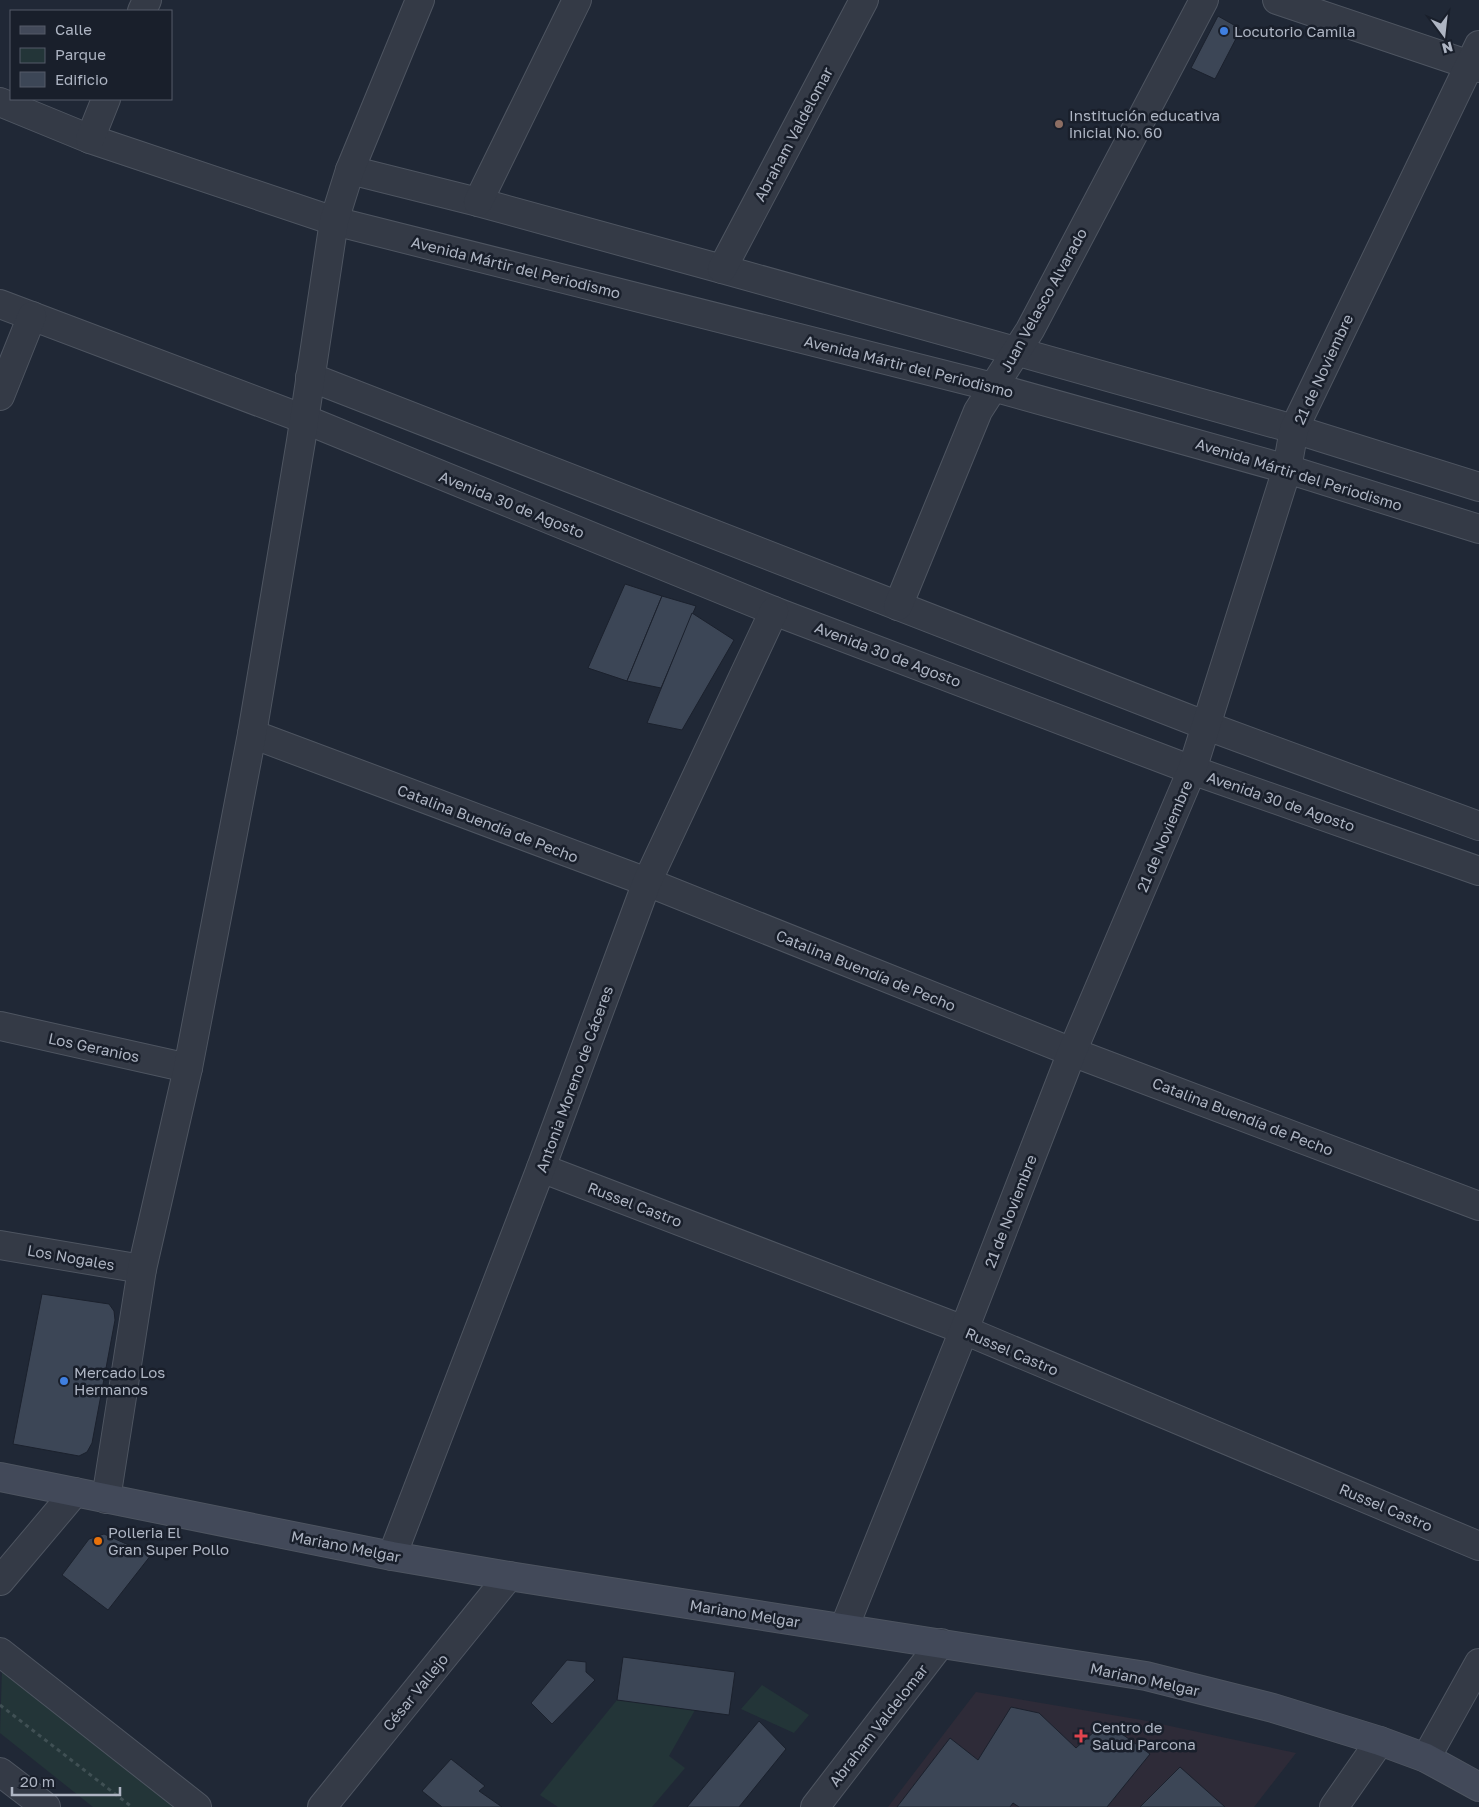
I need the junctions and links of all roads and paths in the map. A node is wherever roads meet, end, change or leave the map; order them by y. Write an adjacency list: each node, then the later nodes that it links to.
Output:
1 (420, 0): 10 (street)
2 (577, 0): 11 (street)
3 (864, 0): 13 (street, Abraham Valdelomar)
4 (1204, 0): 16 (street, Juan Velasco Alvarado)
5 (1277, 0): 6 (street)
6 (1476, 59): 21 (street, 21 de Noviembre)
7 (106, 100): 9 (street)
8 (0, 102): 9 (street, Avenida Mártir del Periodismo)
9 (90, 138): 12 (street, Avenida Mártir del Periodismo)
10 (350, 170): 11 (street); 12 (street)
11 (478, 202): 13 (street)
12 (334, 221): 17 (street); 18 (street, Avenida Mártir del Periodismo)
13 (722, 268): 16 (street)
14 (0, 304): 15 (street, Avenida 30 de Agosto)
15 (32, 316): 19 (street); 20 (street, Avenida 30 de Agosto)
16 (1016, 351): 18 (street, Juan Velasco Alvarado); 21 (street)
17 (310, 377): 20 (street); 25 (street)
18 (994, 387): 22 (street, Avenida Mártir del Periodismo); 25 (street, Juan Velasco Alvarado)
19 (0, 396)
20 (304, 418): 26 (street, Avenida 30 de Agosto); 28 (street)
21 (1294, 428): 22 (street, 21 de Noviembre); 23 (street)
22 (1287, 469): 24 (street, Avenida Mártir del Periodismo); 27 (street, 21 de Noviembre)
23 (1479, 487)
24 (1479, 529)
25 (898, 606): 27 (street)
26 (774, 611): 29 (street, Avenida 30 de Agosto); 32 (street, Antonia Moreno de Cáceres)
27 (1207, 726): 29 (street, 21 de Noviembre); 30 (street)
28 (252, 734): 32 (street, Catalina Buendía de Pecho); 35 (street)
29 (1192, 770): 31 (street, Avenida 30 de Agosto); 34 (street, 21 de Noviembre)
30 (1479, 826)
31 (1479, 871)
32 (647, 882): 34 (street, Catalina Buendía de Pecho); 36 (street, Antonia Moreno de Cáceres)
33 (0, 1026): 35 (street, Los Geranios)
34 (1072, 1052): 37 (street, Catalina Buendía de Pecho); 40 (street, 21 de Noviembre)
35 (188, 1068): 39 (street)
36 (541, 1168): 40 (street, Russel Castro); 45 (street, Antonia Moreno de Cáceres)
37 (1479, 1206)
38 (0, 1245): 39 (street, Los Nogales)
39 (142, 1269): 43 (street)
40 (964, 1330): 44 (street, Russel Castro); 48 (street, 21 de Noviembre)
41 (0, 1477): 42 (main road, Mariano Melgar)
42 (75, 1492): 43 (main road, Mariano Melgar); 47 (street)
43 (106, 1499): 45 (main road, Mariano Melgar)
44 (1479, 1546)
45 (392, 1556): 46 (main road, Mariano Melgar)
46 (509, 1576): 48 (main road, Mariano Melgar); 60 (street, César Vallejo)
47 (0, 1581)
48 (844, 1628): 49 (main road, Mariano Melgar)
49 (941, 1643): 53 (main road, Mariano Melgar); 61 (street, Abraham Valdelomar)
50 (0, 1652): 59 (street)
51 (1479, 1663): 54 (street)
52 (0, 1705): 58 (path)
53 (1380, 1741): 54 (main road, Mariano Melgar); 62 (street)
54 (1426, 1758): 56 (main road, Mariano Melgar)
55 (0, 1772): 57 (street)
56 (1479, 1786)
57 (46, 1807)
58 (132, 1807)
59 (197, 1807)
60 (322, 1807)
61 (816, 1807)
62 (1334, 1807)

